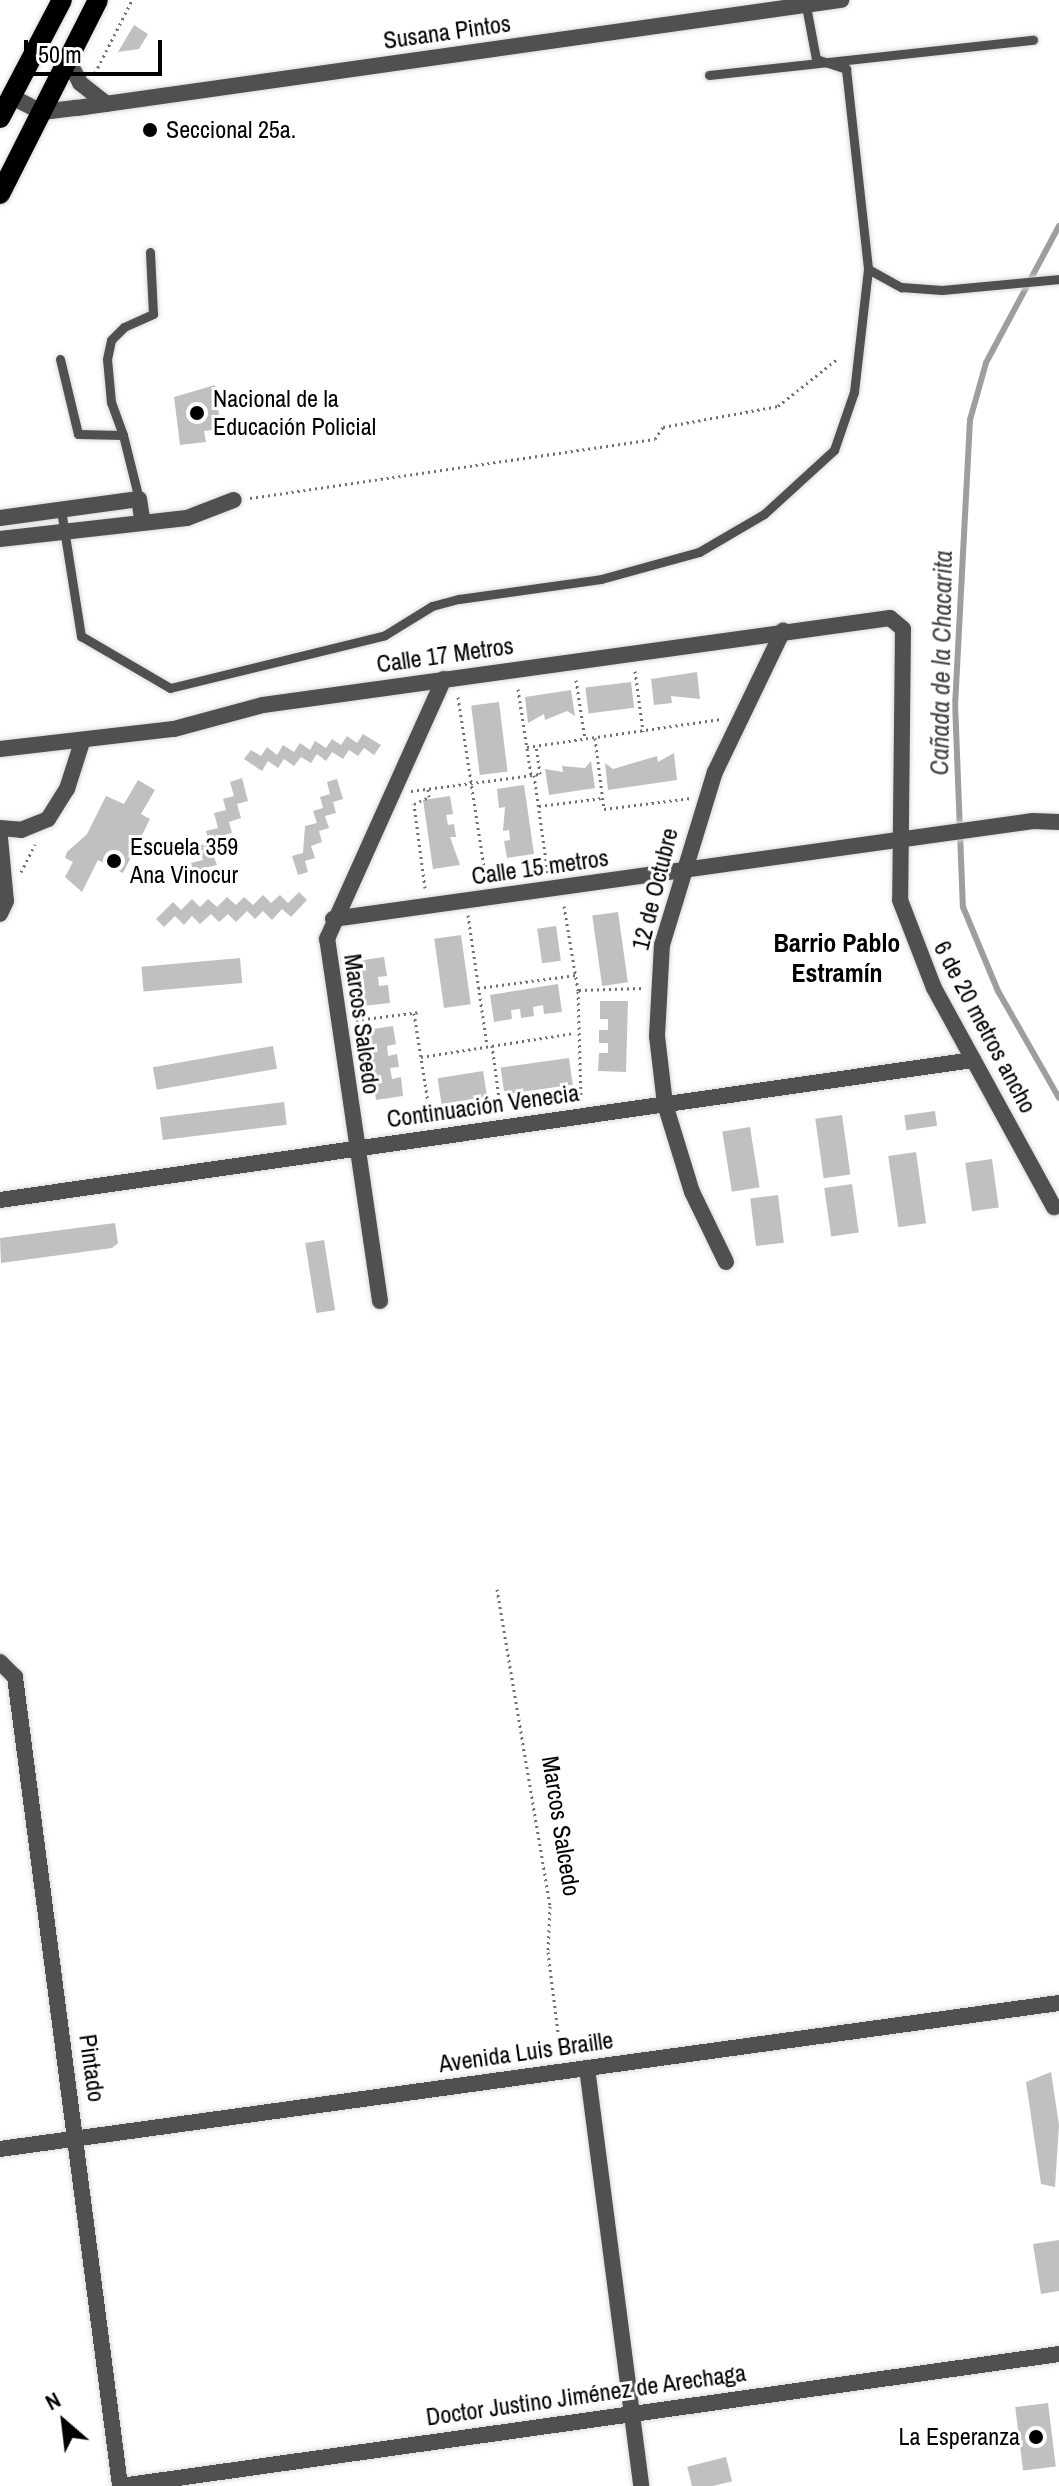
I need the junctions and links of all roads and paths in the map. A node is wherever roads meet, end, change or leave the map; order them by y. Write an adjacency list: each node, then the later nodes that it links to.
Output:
1 (62, 0): 11 (main road)
2 (98, 0): 8 (main road)
3 (132, 0): 10 (path)
4 (841, 0): 5 (street, Susana Pintos)
5 (806, 6): 7 (lane); 12 (street, Susana Pintos)
6 (1033, 40): 7 (lane)
7 (816, 59): 9 (lane); 17 (lane)
8 (68, 60): 10 (street); 13 (main road)
9 (709, 75)
10 (87, 89): 12 (street)
11 (12, 97): 13 (street); 14 (main road)
12 (107, 104): 13 (street, Susana Pintos)
13 (42, 112): 15 (main road)
14 (0, 118)
15 (0, 194)
16 (150, 252): 21 (lane)
17 (868, 269): 18 (lane); 27 (lane)
18 (1059, 279)
19 (60, 359): 21 (lane)
20 (836, 360): 23 (path)
21 (123, 435): 22 (lane)
22 (139, 499): 24 (street); 26 (street)
23 (234, 500): 26 (street)
24 (61, 510): 25 (street); 27 (lane)
25 (0, 518)
26 (142, 518): 27 (street)
27 (64, 530): 28 (street)
28 (0, 539)
29 (898, 623): 30 (street, Calle 17 Metros); 54 (street, 6 de 20 metros ancho)
30 (783, 631): 31 (street, Calle 17 Metros); 35 (street, 12 de Octubre)
31 (632, 652): 32 (street, Calle 17 Metros); 36 (path)
32 (573, 661): 33 (street, Calle 17 Metros); 38 (path)
33 (515, 669): 34 (street, Calle 17 Metros); 41 (path)
34 (450, 679): 39 (street, Calle 17 Metros); 44 (path); 46 (street, Marcos Salcedo)
35 (740, 717): 36 (path); 47 (street, 12 de Octubre)
36 (643, 731): 37 (path)
37 (595, 738): 38 (path); 48 (path)
38 (585, 739): 40 (path)
39 (82, 742): 42 (street, Calle 17 Metros); 50 (street)
40 (536, 745): 41 (path); 43 (path)
41 (527, 747): 43 (path)
42 (0, 749)
43 (532, 775): 44 (path); 49 (path)
44 (471, 783): 45 (path); 57 (path)
45 (428, 788): 46 (path); 58 (path)
46 (391, 793): 62 (street, Marcos Salcedo)
47 (706, 796): 48 (path); 55 (street, 12 de Octubre)
48 (603, 798): 49 (path)
49 (538, 806): 59 (path)
50 (48, 819): 52 (street); 56 (path)
51 (1059, 822): 54 (street, Calle 15 metros)
52 (0, 828)
53 (0, 838): 61 (street)
54 (897, 844): 55 (street, Calle 15 metros); 73 (street, 6 de 20 metros ancho)
55 (680, 871): 59 (street, Calle 15 metros); 65 (street, 12 de Octubre)
56 (20, 873)
57 (486, 879)
58 (425, 888)
59 (556, 889): 60 (street, Calle 15 metros); 63 (path)
60 (466, 902): 62 (street, Calle 15 metros); 64 (path)
61 (0, 914)
62 (333, 919): 69 (street, Marcos Salcedo)
63 (576, 975): 64 (path); 66 (path)
64 (478, 988): 71 (path)
65 (659, 989): 66 (path); 74 (street, 12 de Octubre)
66 (578, 991): 70 (path)
67 (420, 1012): 68 (path)
68 (414, 1013): 69 (path); 72 (path)
69 (338, 1022): 78 (street, Marcos Salcedo)
70 (577, 1033): 71 (path); 75 (path)
71 (489, 1046): 72 (path); 76 (path)
72 (421, 1057): 77 (path)
73 (973, 1060): 74 (street, Continuación Venecia); 80 (street, 6 de 20 metros ancho)
74 (665, 1104): 75 (street, Continuación Venecia); 81 (street, 12 de Octubre)
75 (584, 1116): 76 (street, Continuación Venecia)
76 (503, 1127): 77 (street, Continuación Venecia)
77 (434, 1137): 78 (street, Continuación Venecia)
78 (355, 1148): 79 (street, Continuación Venecia); 82 (street, Marcos Salcedo)
79 (0, 1200)
80 (1054, 1207)
81 (726, 1262)
82 (380, 1301)
83 (497, 1589): 87 (path, Marcos Salcedo)
84 (1, 1662): 88 (street, Pintado)
85 (1059, 2003): 86 (street, Avenida Luis Braille)
86 (587, 2068): 87 (street, Avenida Luis Braille); 91 (street)
87 (564, 2071): 88 (street, Avenida Luis Braille)
88 (77, 2138): 89 (street, Avenida Luis Braille); 92 (street, Pintado)
89 (0, 2149)
90 (1059, 2354): 91 (street, Doctor Justino Jiménez de Arechaga)
91 (631, 2412): 92 (street, Doctor Justino Jiménez de Arechaga); 93 (street)
92 (120, 2486)
93 (641, 2486)

